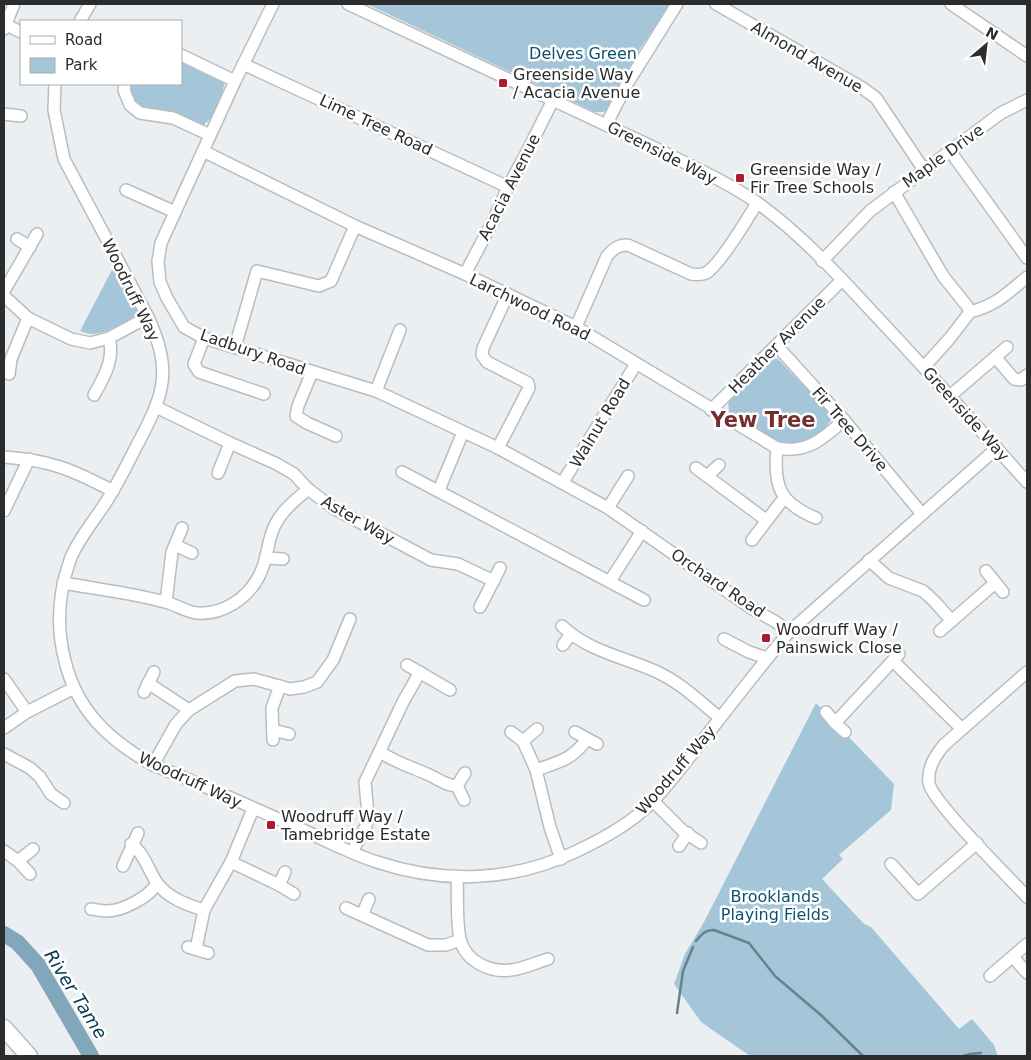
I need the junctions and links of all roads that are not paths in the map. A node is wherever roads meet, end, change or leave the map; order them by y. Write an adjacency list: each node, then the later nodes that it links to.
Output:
1 (14, 4): 9 (street)
2 (90, 4): 8 (street)
3 (273, 4): 13 (street, Ladbury Road)
4 (348, 4): 17 (street, Greenside Way)
5 (677, 4): 21 (street)
6 (716, 4): 25 (street, Almond Avenue)
7 (952, 4): 12 (street)
8 (81, 20)
9 (5, 27): 10 (street)
10 (20, 32)
11 (182, 55): 14 (street)
12 (1027, 56)
13 (243, 64): 14 (street, Ladbury Road); 26 (street, Lime Tree Road)
14 (235, 81): 22 (street, Ladbury Road)
15 (55, 85): 44 (street, Woodruff Way)
16 (125, 85): 22 (street)
17 (553, 100): 21 (street, Greenside Way); 26 (street, Acacia Avenue)
18 (1027, 100): 24 (street, Maple Drive)
19 (4, 114): 20 (street)
20 (21, 116)
21 (606, 125): 29 (street, Greenside Way)
22 (210, 135): 23 (street, Ladbury Road)
23 (203, 151): 30 (street, Ladbury Road); 31 (street, Larchwood Road)
24 (950, 151): 25 (street, Maple Drive); 35 (street)
25 (924, 170): 28 (street, Maple Drive)
26 (508, 187): 37 (street, Acacia Avenue)
27 (126, 190): 30 (street)
28 (894, 192): 36 (street, Maple Drive); 43 (street)
29 (757, 203): 36 (street, Greenside Way); 46 (street)
30 (176, 212): 49 (street, Ladbury Road)
31 (355, 226): 37 (street, Larchwood Road); 51 (street)
32 (37, 234): 34 (street)
33 (17, 239): 34 (street)
34 (30, 247): 40 (street)
35 (1027, 258)
36 (822, 261): 39 (street, Greenside Way)
37 (465, 274): 41 (street, Larchwood Road)
38 (1027, 277): 43 (street)
39 (842, 280): 50 (street, Heather Avenue); 56 (street, Greenside Way)
40 (4, 291)
41 (508, 294): 46 (street, Larchwood Road); 70 (street)
42 (4, 296): 45 (street)
43 (970, 312): 56 (street)
44 (148, 317): 48 (street); 64 (street, Woodruff Way)
45 (28, 318): 48 (street); 54 (street)
46 (576, 327): 55 (street, Larchwood Road)
47 (400, 330): 60 (street)
48 (109, 338): 62 (street)
49 (204, 338): 51 (street, Ladbury Road); 61 (street)
50 (777, 346): 65 (street, Heather Avenue); 66 (street, Fir Tree Drive)
51 (235, 347): 57 (street, Ladbury Road)
52 (1008, 347): 53 (street)
53 (996, 358): 59 (street); 63 (street)
54 (8, 359): 58 (street)
55 (636, 364): 65 (street, Larchwood Road); 81 (street, Walnut Road)
56 (924, 367): 63 (street, Greenside Way)
57 (312, 372): 60 (street, Ladbury Road); 68 (street)
58 (9, 374)
59 (1027, 375)
60 (376, 391): 67 (street, Ladbury Road)
61 (264, 394)
62 (94, 395)
63 (950, 396): 72 (street, Greenside Way)
64 (156, 407): 69 (street, Aster Way); 85 (street, Woodruff Way)
65 (711, 410): 71 (street, Larchwood Road)
66 (844, 420): 71 (street); 89 (street, Fir Tree Drive)
67 (462, 432): 70 (street, Ladbury Road); 84 (street)
68 (336, 436)
69 (230, 443): 78 (street); 83 (street, Aster Way)
70 (498, 448): 81 (street, Ladbury Road)
71 (777, 448): 86 (street)
72 (997, 448): 82 (street, Greenside Way); 89 (street)
73 (4, 456): 74 (street)
74 (29, 459): 85 (street); 88 (street)
75 (719, 465): 80 (street)
76 (696, 468): 80 (street)
77 (402, 472): 84 (street)
78 (218, 473)
79 (628, 476): 87 (street)
80 (707, 476): 91 (street)
81 (563, 482): 87 (street, Orchard Road)
82 (1027, 482)
83 (308, 489): 97 (street); 102 (street, Aster Way)
84 (439, 490): 103 (street)
85 (113, 491): 104 (street, Woodruff Way)
86 (784, 498): 90 (street); 91 (street)
87 (608, 508): 93 (street, Orchard Road)
88 (4, 511)
89 (922, 514): 99 (street)
90 (816, 518)
91 (766, 520): 94 (street)
92 (182, 528): 95 (street)
93 (642, 531): 103 (street); 113 (street, Orchard Road)
94 (752, 540)
95 (175, 545): 96 (street); 108 (street)
96 (192, 553)
97 (267, 558): 98 (street); 108 (street)
98 (283, 559)
99 (869, 560): 111 (street); 113 (street)
100 (500, 568): 102 (street)
101 (986, 571): 105 (street)
102 (494, 581): 109 (street)
103 (610, 581): 107 (street)
104 (63, 583): 108 (street); 125 (street, Woodruff Way)
105 (995, 583): 106 (street); 111 (street)
106 (1003, 592)
107 (644, 600)
108 (166, 602)
109 (480, 607)
110 (350, 619): 115 (street)
111 (952, 621): 112 (street)
112 (940, 631)
113 (789, 632): 118 (street, Woodruff Way)
114 (331, 633): 115 (street)
115 (342, 638): 124 (street)
116 (724, 639): 118 (street)
117 (563, 645): 130 (street)
118 (767, 658): 130 (street, Woodruff Way)
119 (407, 665): 121 (street)
120 (154, 672): 127 (street)
121 (420, 672): 126 (street); 140 (street)
122 (1027, 672): 133 (street)
123 (4, 679): 128 (street)
124 (280, 686): 127 (street); 138 (street)
125 (74, 688): 128 (street); 142 (street, Woodruff Way)
126 (450, 690)
127 (189, 710): 142 (street)
128 (27, 712): 132 (street)
129 (826, 712): 131 (street)
130 (720, 718): 147 (street, Woodruff Way)
131 (835, 723): 133 (street); 137 (street)
132 (4, 728)
133 (962, 728): 153 (street)
134 (538, 729): 139 (street)
135 (510, 732): 139 (street)
136 (575, 732): 143 (street)
137 (845, 732)
138 (290, 734)
139 (524, 740): 143 (street)
140 (380, 752): 145 (street); 158 (street)
141 (4, 754): 148 (street)
142 (153, 765): 149 (street, Woodruff Way)
143 (536, 770): 159 (street)
144 (465, 773): 145 (street)
145 (456, 786): 146 (street)
146 (464, 800)
147 (653, 801): 151 (street); 159 (street, Woodruff Way)
148 (64, 803)
149 (253, 808): 158 (street, Woodruff Way); 161 (street)
150 (138, 833): 154 (street)
151 (688, 833): 152 (street); 155 (street)
152 (701, 843)
153 (977, 843): 162 (street); 170 (street)
154 (131, 844): 163 (street); 167 (street)
155 (679, 846)
156 (33, 850): 160 (street)
157 (4, 851): 160 (street)
158 (352, 852): 166 (street, Woodruff Way)
159 (560, 859): 166 (street, Woodruff Way)
160 (18, 861): 165 (street)
161 (230, 862): 168 (street); 174 (street)
162 (890, 864)
163 (123, 866)
164 (285, 872): 168 (street)
165 (30, 874)
166 (457, 877): 178 (street)
167 (157, 883): 174 (street); 175 (street)
168 (279, 885): 169 (street)
169 (294, 894)
170 (1027, 897)
171 (369, 899): 176 (street)
172 (346, 908): 176 (street)
173 (92, 909): 175 (street)
174 (204, 910): 180 (street)
175 (108, 912): 177 (street)
176 (362, 915): 178 (street)
177 (107, 924)
178 (460, 940): 182 (street)
179 (1027, 944): 181 (street)
180 (208, 953)
181 (1013, 957): 183 (street); 184 (street)
182 (548, 959)
183 (1027, 973)
184 (990, 976)
185 (4, 1028): 186 (highway)
186 (29, 1056)

